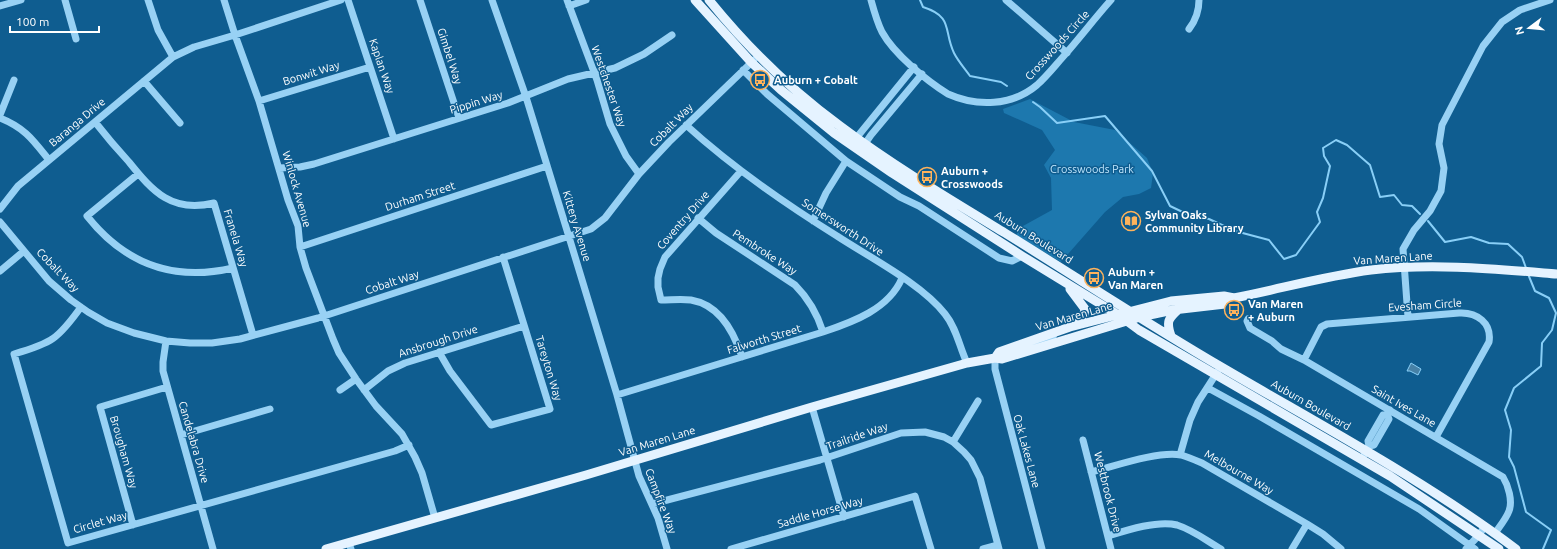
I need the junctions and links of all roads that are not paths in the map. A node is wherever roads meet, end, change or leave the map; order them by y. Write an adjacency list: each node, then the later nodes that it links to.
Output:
1 (21, 0): 18 (street)
2 (65, 0): 22 (street)
3 (148, 0): 25 (street)
4 (224, 0): 21 (street, Winlock Avenue)
5 (341, 0): 21 (street, Baranga Drive)
6 (348, 0): 27 (street, Kaplan Way)
7 (420, 0): 37 (street, Gimbel Way)
8 (492, 0): 34 (street, Kittery Avenue)
9 (586, 0): 17 (street)
10 (696, 0): 26 (main road, Auburn Boulevard)
11 (709, 0): 24 (main road, Auburn Boulevard)
12 (871, 0): 28 (street, Crosswoods Circle)
13 (1006, 0): 23 (street)
14 (1111, 0): 23 (street, Crosswoods Circle)
15 (1199, 0): 19 (street)
16 (1550, 0): 60 (street)
17 (568, 3): 30 (street, Westchester Way)
18 (0, 6)
19 (1189, 29)
20 (672, 35): 30 (street, Pippin Way)
21 (235, 36): 25 (street, Baranga Drive); 35 (street, Winlock Avenue)
22 (76, 39)
23 (1067, 53): 31 (street, Crosswoods Circle)
24 (759, 56): 26 (street, Cobalt Way); 42 (main road, Auburn Boulevard)
25 (173, 57): 33 (street, Baranga Drive)
26 (751, 62): 29 (street, Cobalt Way); 42 (main road, Auburn Boulevard)
27 (370, 67): 35 (street, Bonwit Way); 41 (street, Kaplan Way)
28 (914, 67): 31 (street, Crosswoods Circle); 42 (street)
29 (743, 70): 40 (street, Cobalt Way); 45 (street)
30 (594, 73): 34 (street, Pippin Way); 50 (street, Westchester Way)
31 (922, 74): 43 (street)
32 (14, 80): 36 (street)
33 (144, 82): 38 (street, Baranga Drive); 39 (street)
34 (526, 97): 37 (street, Pippin Way); 46 (street, Kittery Avenue)
35 (259, 101): 47 (street, Winlock Avenue)
36 (0, 117): 44 (street)
37 (459, 118): 41 (street, Pippin Way)
38 (95, 122): 44 (street, Baranga Drive); 49 (street, Franela Way)
39 (180, 123)
40 (686, 125): 48 (street, Somersworth Drive); 50 (street, Cobalt Way)
41 (394, 139): 47 (street, Pippin Way)
42 (854, 141): 43 (main road, Auburn Boulevard)
43 (862, 147): 58 (main road, Auburn Boulevard); 69 (main road, Auburn Boulevard)
44 (49, 160): 51 (street, Baranga Drive)
45 (846, 161): 53 (street); 58 (street)
46 (547, 166): 55 (street, Kittery Avenue); 56 (street, Durham Street)
47 (279, 168): 56 (street, Winlock Avenue)
48 (741, 171): 52 (street, Coventry Drive); 53 (street, Somersworth Drive)
49 (138, 174): 61 (street, Franela Way); 61 (street)
50 (639, 174): 55 (street, Cobalt Way)
51 (0, 209)
52 (698, 218): 77 (street, Pembroke Way); 84 (street, Coventry Drive)
53 (813, 221): 64 (street, Somersworth Drive)
54 (0, 222): 57 (street, Cobalt Way)
55 (569, 237): 59 (street, Cobalt Way); 95 (street, Kittery Avenue)
56 (300, 247): 70 (street, Winlock Avenue)
57 (24, 251): 62 (street); 67 (street, Cobalt Way)
58 (1022, 256): 65 (main road, Auburn Boulevard)
59 (503, 257): 70 (street, Cobalt Way); 75 (street, Tareyton Way)
60 (1404, 267): 63 (main road, Van Maren Lane); 66 (main road, Van Maren Lane); 72 (street)
61 (234, 268): 79 (street, Franela Way)
62 (0, 271)
63 (1557, 274)
64 (902, 278): 77 (street, Falworth Street); 87 (street, Somersworth Drive)
65 (1064, 282): 71 (main road, Auburn Boulevard); 76 (main road)
66 (1234, 298): 68 (main road, Van Maren Lane); 69 (main road, Van Maren Lane)
67 (81, 307): 81 (street, Cobalt Way); 116 (street, Circlet Way)
68 (1180, 309): 69 (main road, Van Maren Lane); 80 (main road)
69 (1136, 314): 71 (main road, Van Maren Lane); 74 (main road, Van Maren Lane); 80 (main road, Auburn Boulevard)
70 (324, 316): 79 (street, Cobalt Way); 90 (street, Winlock Avenue)
71 (1120, 316): 74 (main road, Auburn Boulevard); 76 (main road, Van Maren Lane)
72 (1408, 317): 86 (street, Evesham Circle); 101 (street, Evesham Circle)
73 (1248, 319): 86 (street, Saint Ives Lane)
74 (1128, 321): 82 (main road, Van Maren Lane); 89 (main road, Auburn Boulevard)
75 (524, 326): 83 (street, Ansbrough Drive); 83 (street, Tareyton Way)
76 (1070, 328): 78 (main road, Van Maren Lane)
77 (823, 332): 84 (street, Falworth Street)
78 (1055, 332): 82 (street); 85 (main road, Van Maren Lane)
79 (253, 335): 81 (street, Cobalt Way)
80 (1171, 336): 88 (main road, Auburn Boulevard)
81 (166, 341): 91 (street, Candelabra Drive)
82 (1032, 350): 85 (main road, Van Maren Lane)
83 (439, 352): 94 (street, Ansbrough Drive)
84 (742, 357): 95 (street, Falworth Street)
85 (995, 358): 87 (main road, Van Maren Lane); 130 (street, Oak Lakes Lane)
86 (1304, 360): 99 (street, Saint Ives Lane)
87 (967, 363): 97 (main road, Van Maren Lane)
88 (1222, 367): 89 (street); 105 (main road, Auburn Boulevard)
89 (1214, 375): 92 (street); 108 (main road, Auburn Boulevard)
90 (356, 379): 93 (street); 94 (street, Winlock Avenue)
91 (167, 387): 100 (street, Candelabra Drive); 116 (street, Brougham Way)
92 (1208, 388): 106 (street); 123 (street)
93 (340, 390)
94 (364, 390): 104 (street, Winlock Avenue)
95 (617, 395): 109 (street, Kittery Avenue)
96 (978, 401): 103 (street)
97 (812, 407): 107 (street); 109 (main road, Van Maren Lane)
98 (270, 409): 100 (street)
99 (1388, 412): 101 (street, Saint Ives Lane); 105 (street)
100 (181, 435): 112 (street, Candelabra Drive)
101 (1436, 437): 118 (street, Saint Ives Lane)
102 (1083, 440): 110 (street, Westbrook Drive)
103 (953, 442): 107 (street, Trailride Way); 122 (street, Trailride Way)
104 (408, 445): 112 (street, Circlet Way); 114 (street, Winlock Avenue)
105 (1367, 449): 108 (street); 117 (main road, Auburn Boulevard)
106 (1180, 455): 110 (street, Melbourne Way); 115 (street, Melbourne Way)
107 (826, 458): 111 (street, Trailride Way); 113 (street)
108 (1361, 459): 119 (main road, Auburn Boulevard)
109 (634, 461): 111 (street, Campfire Way); 114 (main road, Van Maren Lane)
110 (1091, 472): 120 (street, Westbrook Drive)
111 (652, 504): 126 (street, Campfire Way)
112 (201, 505): 116 (street, Circlet Way); 124 (street, Candelabra Drive)
113 (844, 517): 127 (street, Saddle Horse Way); 128 (street, Saddle Horse Way)
114 (435, 518): 121 (main road, Van Maren Lane)
115 (1307, 524): 133 (street); 134 (street, Melbourne Way)
116 (133, 525)
117 (1484, 526): 118 (main road, Auburn Boulevard); 119 (street)
118 (1495, 533): 137 (main road, Auburn Boulevard)
119 (1479, 535): 123 (street); 136 (main road, Auburn Boulevard)
120 (1108, 536): 131 (street, Westbrook Drive); 132 (street)
121 (350, 546): 125 (main road, Van Maren Lane)
122 (998, 547): 129 (street)
123 (1467, 547): 135 (street)
124 (213, 549)
125 (326, 549)
126 (667, 549)
127 (731, 549)
128 (931, 549)
129 (984, 549)
130 (1042, 549)
131 (1111, 549)
132 (1221, 549)
133 (1292, 549)
134 (1341, 549)
135 (1475, 549)
136 (1499, 549)
137 (1516, 549)

